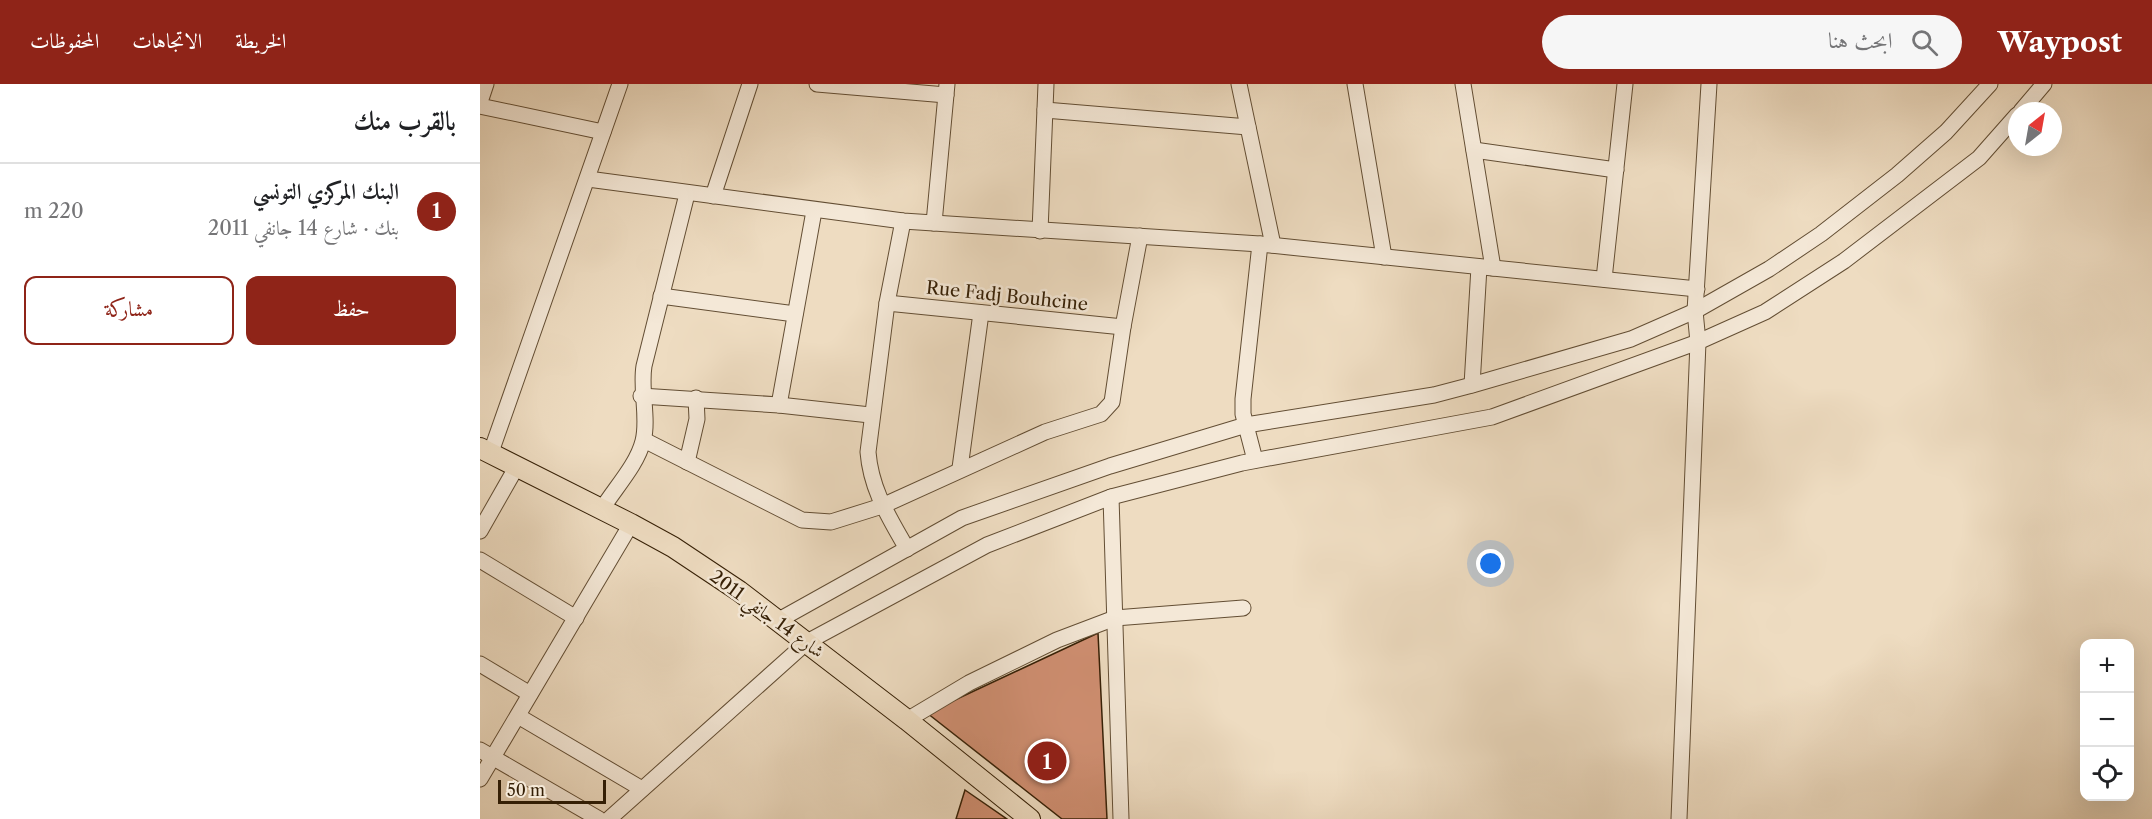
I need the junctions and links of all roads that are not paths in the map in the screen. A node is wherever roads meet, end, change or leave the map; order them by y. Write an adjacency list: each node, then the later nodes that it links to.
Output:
1 (486, 84): 16 (street)
2 (620, 84): 20 (street)
3 (750, 84): 25 (street)
4 (818, 84): 13 (street)
5 (1046, 84): 17 (street)
6 (1239, 84): 19 (street)
7 (1354, 84): 32 (street)
8 (1463, 84): 21 (street)
9 (1625, 84): 22 (street)
10 (1709, 84): 35 (street)
11 (1990, 84): 38 (street)
12 (2044, 84): 15 (street)
13 (839, 85): 14 (street)
14 (947, 89): 28 (street)
15 (2029, 102)
16 (480, 104): 20 (street)
17 (1045, 110): 19 (street); 29 (street)
18 (2008, 125): 42 (street)
19 (1248, 128): 31 (street)
20 (603, 132): 23 (street)
21 (1474, 150): 22 (street); 33 (street)
22 (1616, 170): 34 (street)
23 (588, 179): 24 (street); 50 (street)
24 (687, 194): 25 (street); 36 (street)
25 (713, 196): 26 (street)
26 (814, 211): 27 (street); 40 (street)
27 (903, 221): 28 (street); 37 (street)
28 (934, 223): 29 (street)
29 (1040, 231): 30 (street)
30 (1140, 236): 31 (street); 41 (street)
31 (1266, 245): 32 (street); 48 (street)
32 (1384, 257): 33 (street)
33 (1486, 268): 34 (street); 43 (street)
34 (1604, 279): 35 (street)
35 (1696, 289): 38 (street)
36 (662, 296): 40 (street); 44 (street)
37 (887, 303): 39 (street, Rue Fadj Bouhcine); 47 (street)
38 (1695, 311): 42 (street); 43 (street)
39 (981, 313): 41 (street, Rue Fadj Bouhcine); 54 (street)
40 (795, 314): 46 (street)
41 (1123, 327): 54 (street)
42 (1698, 342): 51 (street); 78 (street)
43 (1472, 385): 48 (street)
44 (641, 396): 45 (street); 49 (street)
45 (696, 398): 46 (street); 52 (street)
46 (779, 405): 47 (street)
47 (870, 415): 56 (street)
48 (1246, 424): 51 (street); 60 (street)
49 (644, 440): 52 (street); 57 (street)
50 (486, 450): 53 (main road, شارع 14 جانفي 2011)
51 (1255, 460): 55 (street)
52 (687, 462): 56 (street)
53 (517, 466): 57 (main road, شارع 14 جانفي 2011); 59 (street)
54 (960, 468): 56 (street)
55 (1111, 497): 64 (street); 66 (street)
56 (882, 506): 60 (street)
57 (602, 508): 58 (main road, شارع 14 جانفي 2011)
58 (631, 524): 63 (street); 65 (main road, شارع 14 جانفي 2011)
59 (480, 531)
60 (907, 549): 65 (street)
61 (480, 560): 63 (street)
62 (1243, 608): 64 (street)
63 (576, 618): 68 (street)
64 (1114, 618): 70 (street); 77 (street)
65 (779, 620): 66 (main road, شارع 14 جانفي 2011)
66 (807, 642): 70 (main road, شارع 14 جانفي 2011); 73 (street)
67 (480, 664): 68 (street)
68 (530, 694): 69 (street)
69 (518, 716): 71 (street); 73 (street)
70 (908, 720): 76 (main road, شارع 14 جانفي 2011)
71 (487, 754): 72 (street); 74 (street)
72 (480, 779)
73 (642, 789): 75 (street)
74 (599, 819)
75 (609, 819)
76 (1029, 819)
77 (1121, 819)
78 (1679, 819)

